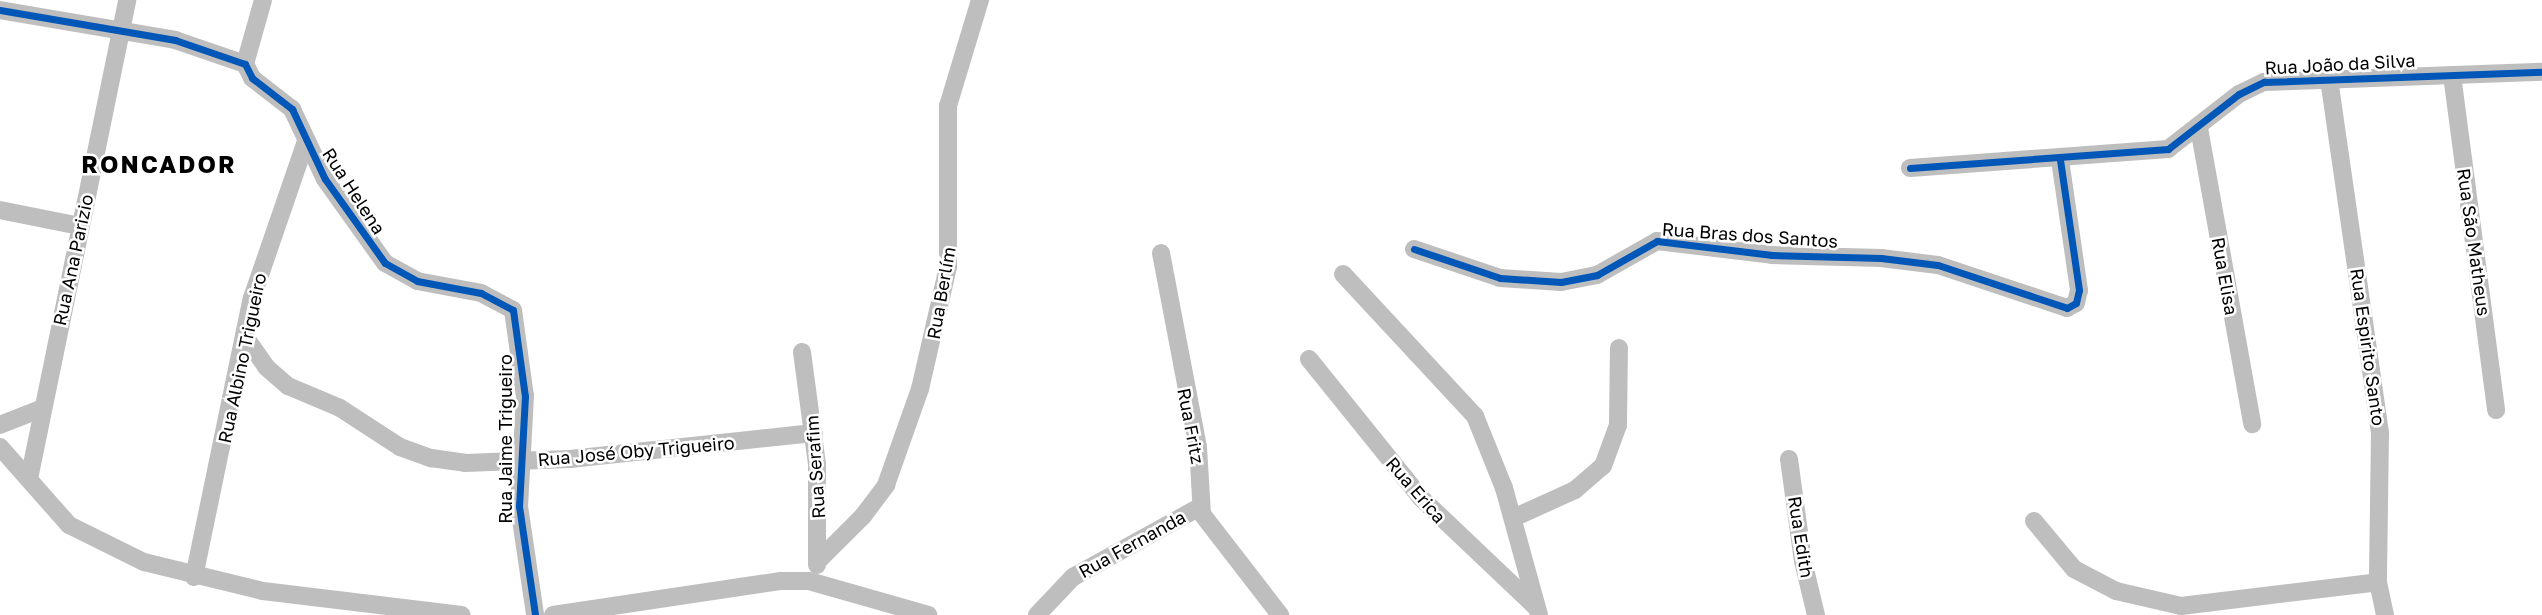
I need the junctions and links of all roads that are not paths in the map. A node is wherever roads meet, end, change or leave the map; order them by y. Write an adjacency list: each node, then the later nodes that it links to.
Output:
1 (127, 0): 5 (street, Rua Ana Parizio)
2 (264, 0): 6 (street)
3 (980, 0): 36 (street, Rua Berlím)
4 (0, 10): 5 (street)
5 (121, 32): 6 (street); 15 (street, Rua Ana Parizio)
6 (245, 64): 11 (street, Rua Helena)
7 (2542, 72): 8 (street, Rua João da Silva)
8 (2452, 75): 9 (street, Rua João da Silva); 25 (street, Rua São Matheus)
9 (2329, 79): 10 (street, Rua João da Silva); 39 (street, Rua Espirito Santo)
10 (2199, 128): 12 (street, Rua João da Silva); 26 (street, Rua Elisa)
11 (305, 144): 19 (street, Rua Helena); 20 (street, Rua Albino Trigueiro)
12 (2060, 160): 13 (street, Rua João da Silva); 16 (street, Rua Bras dos Santos)
13 (1910, 168)
14 (0, 210): 15 (street)
15 (80, 226): 24 (street, Rua Ana Parizio)
16 (1414, 249)
17 (1161, 253): 33 (street, Rua Fritz)
18 (1343, 274): 34 (street)
19 (510, 306): 31 (street, Rua Jaime Trigueiro)
20 (246, 338): 31 (street, Rua José Oby Trigueiro); 37 (street, Rua Albino Trigueiro)
21 (1619, 348): 34 (street)
22 (802, 352): 28 (street, Rua Serafim)
23 (1309, 359): 42 (street, Rua Erica)
24 (43, 408): 27 (street); 32 (street, Rua Ana Parizio)
25 (2496, 410)
26 (2252, 424)
27 (0, 425)
28 (814, 433): 31 (street, Rua José Oby Trigueiro); 36 (street, Rua Serafim)
29 (0, 447): 32 (street)
30 (1789, 459): 49 (street, Rua Edith)
31 (521, 461): 44 (street, Rua Jaime Trigueiro)
32 (29, 479): 37 (street)
33 (1200, 507): 47 (street, Rua Fernanda); 48 (street, Rua Fritz)
34 (1513, 518): 42 (street)
35 (2034, 521): 41 (street)
36 (820, 559): 38 (street, Rua Serafim)
37 (194, 577): 43 (street)
38 (809, 581): 40 (street); 46 (street)
39 (2378, 582): 41 (street); 50 (street, Rua Espirito Santo)
40 (658, 608): 45 (street)
41 (2182, 610)
42 (1538, 612)
43 (462, 615)
44 (535, 615)
45 (553, 615)
46 (928, 615)
47 (1037, 615)
48 (1280, 615)
49 (1816, 615)
50 (2385, 615)

